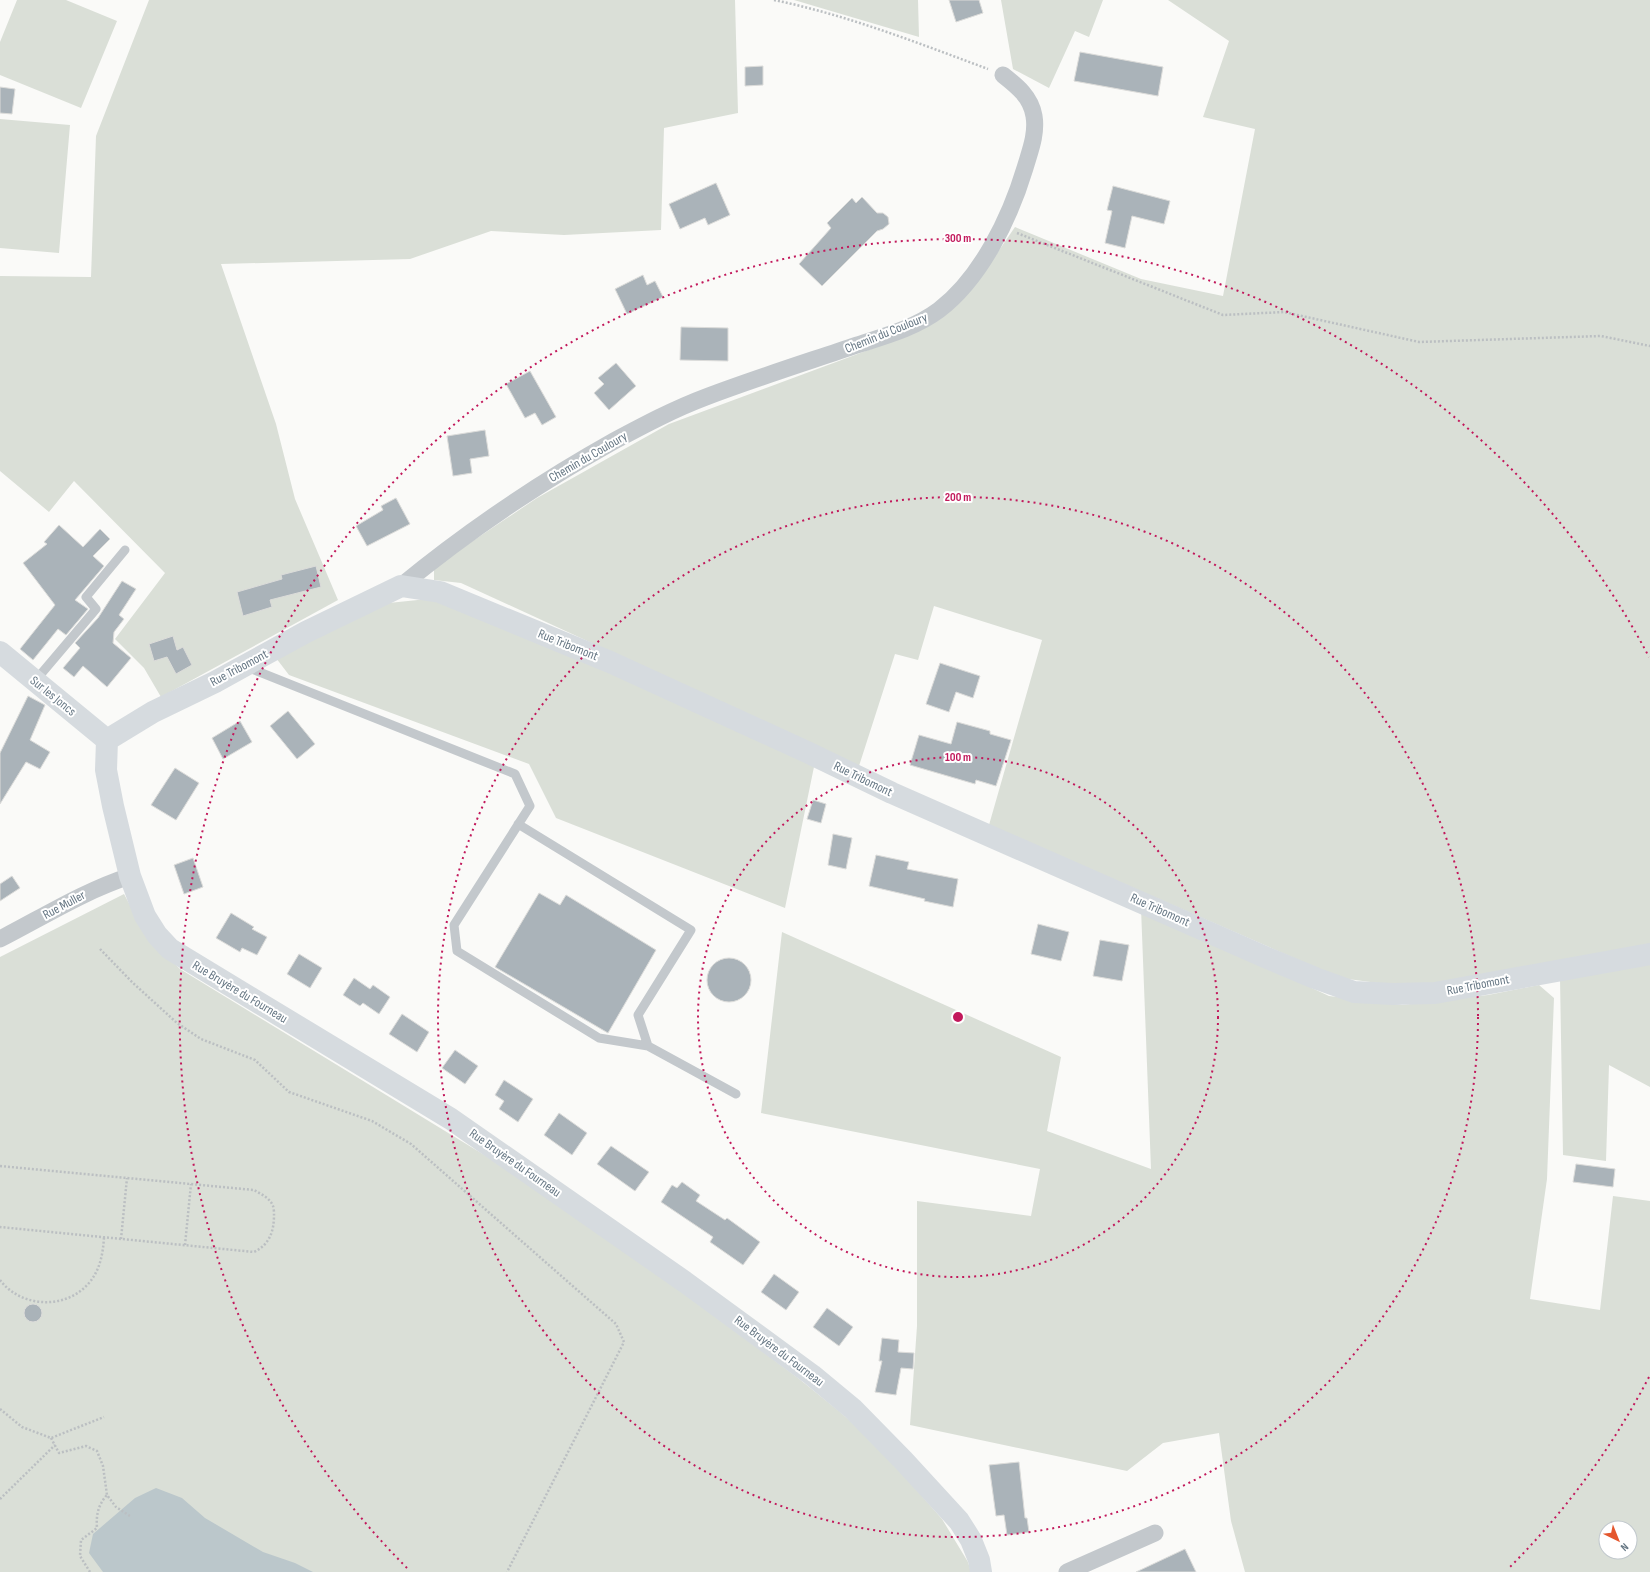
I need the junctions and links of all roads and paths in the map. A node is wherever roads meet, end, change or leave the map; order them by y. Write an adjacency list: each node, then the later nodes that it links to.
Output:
1 (774, 0): 2 (path)
2 (1003, 74): 3 (street, Chemin du Couloury)
3 (1003, 225): 4 (path); 6 (street, Chemin du Couloury)
4 (1650, 346)
5 (125, 550): 9 (lane)
6 (401, 586): 8 (street, Rue Tribomont); 15 (street, Rue Tribomont)
7 (0, 652): 9 (street, Sur les Joncs)
8 (243, 666): 10 (street, Rue Tribomont); 11 (lane)
9 (35, 681): 10 (street, Sur les Joncs)
10 (107, 740): 12 (street, Rue Bruyère du Fourneau)
11 (518, 824): 16 (lane); 16 (lane)
12 (130, 876): 13 (street, Rue Muller); 36 (street, Rue Bruyère du Fourneau)
13 (0, 939)
14 (100, 949): 35 (path)
15 (1650, 954)
16 (648, 1046): 17 (lane)
17 (736, 1094)
18 (0, 1166): 19 (path)
19 (127, 1178): 20 (path); 23 (path)
20 (191, 1184): 24 (path); 24 (path)
21 (0, 1227): 22 (path)
22 (104, 1237): 23 (path); 25 (path)
23 (121, 1239): 24 (path)
24 (185, 1245)
25 (0, 1280)
26 (0, 1409): 28 (path)
27 (104, 1417): 28 (path)
28 (51, 1438): 29 (path)
29 (55, 1445): 30 (path); 31 (path)
30 (107, 1495): 32 (path); 34 (path)
31 (0, 1500)
32 (130, 1516)
33 (1155, 1533): 37 (street)
34 (90, 1572)
35 (507, 1572)
36 (981, 1572)
37 (1067, 1572)

